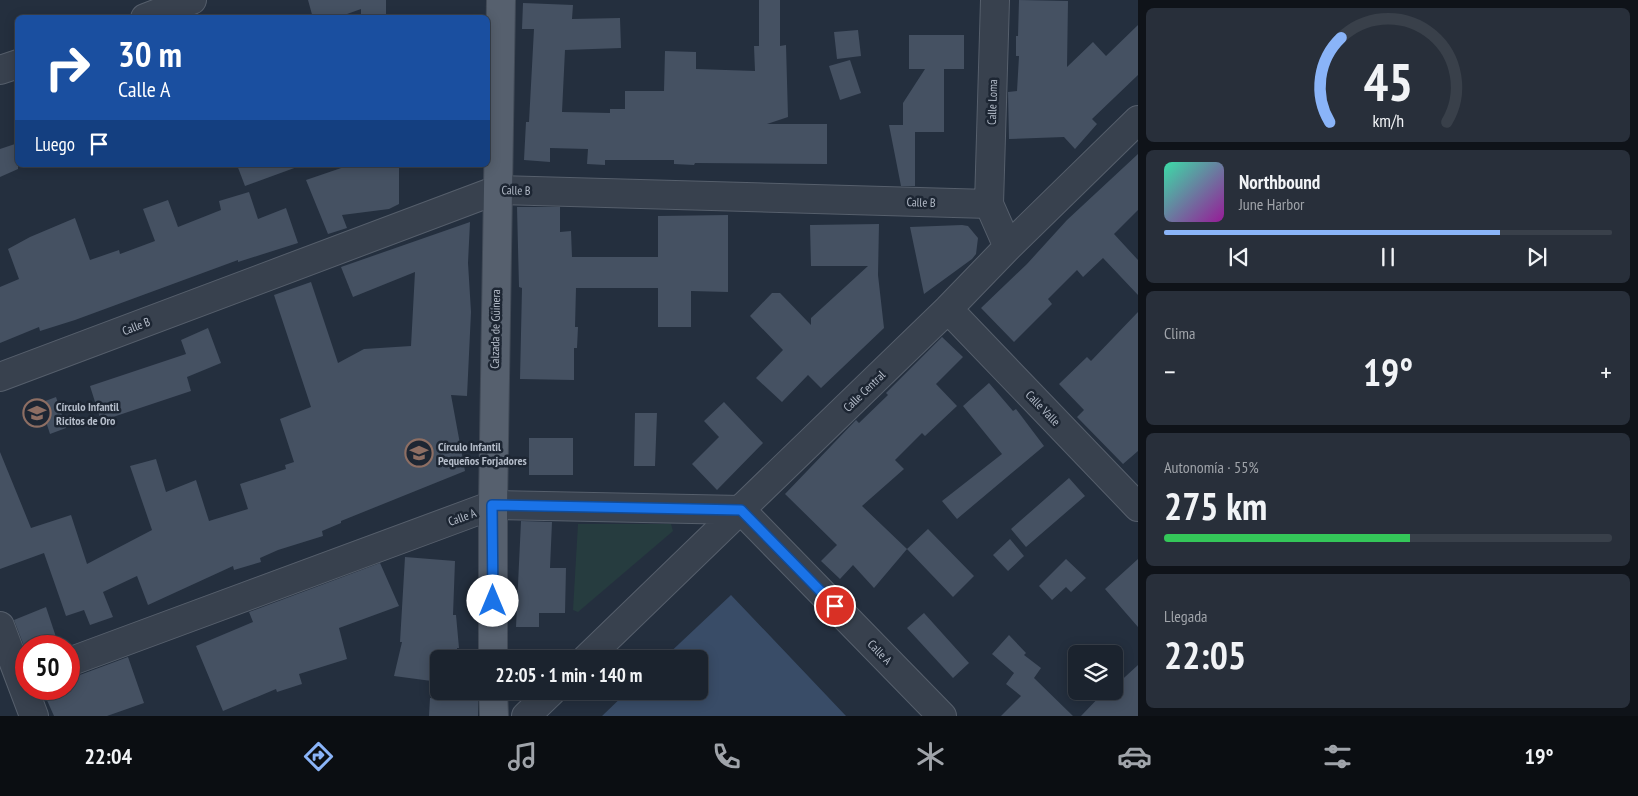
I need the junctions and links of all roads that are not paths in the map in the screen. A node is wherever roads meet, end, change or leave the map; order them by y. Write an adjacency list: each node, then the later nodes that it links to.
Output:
1 (192, 0): 4 (street)
2 (501, 0): 8 (main road, Calzada de Güinera)
3 (996, 0): 9 (street, Calle Loma)
4 (153, 15)
5 (15, 65): 6 (street)
6 (0, 70)
7 (1138, 120): 10 (street, Calle Central)
8 (497, 190): 9 (street, Calle B); 12 (street, Calle B); 13 (main road, Calzada de Güinera)
9 (989, 204): 10 (street)
10 (1008, 247): 11 (street, Calle Central)
11 (948, 309): 14 (street, Calle Valle); 15 (street, Calle Central)
12 (0, 377)
13 (492, 505): 15 (street, Calle A); 17 (main road, Calzada de Güinera); 19 (street, Calle A)
14 (1138, 507)
15 (741, 510): 18 (street, Calle Central); 27 (street, Calle A)
16 (0, 626): 20 (street)
17 (493, 650)
18 (595, 650)
19 (80, 658)
20 (15, 678)
21 (26, 700): 24 (street)
22 (494, 700): 25 (main road)
23 (543, 700): 26 (street)
24 (34, 716)
25 (494, 716)
26 (526, 716)
27 (942, 716)

